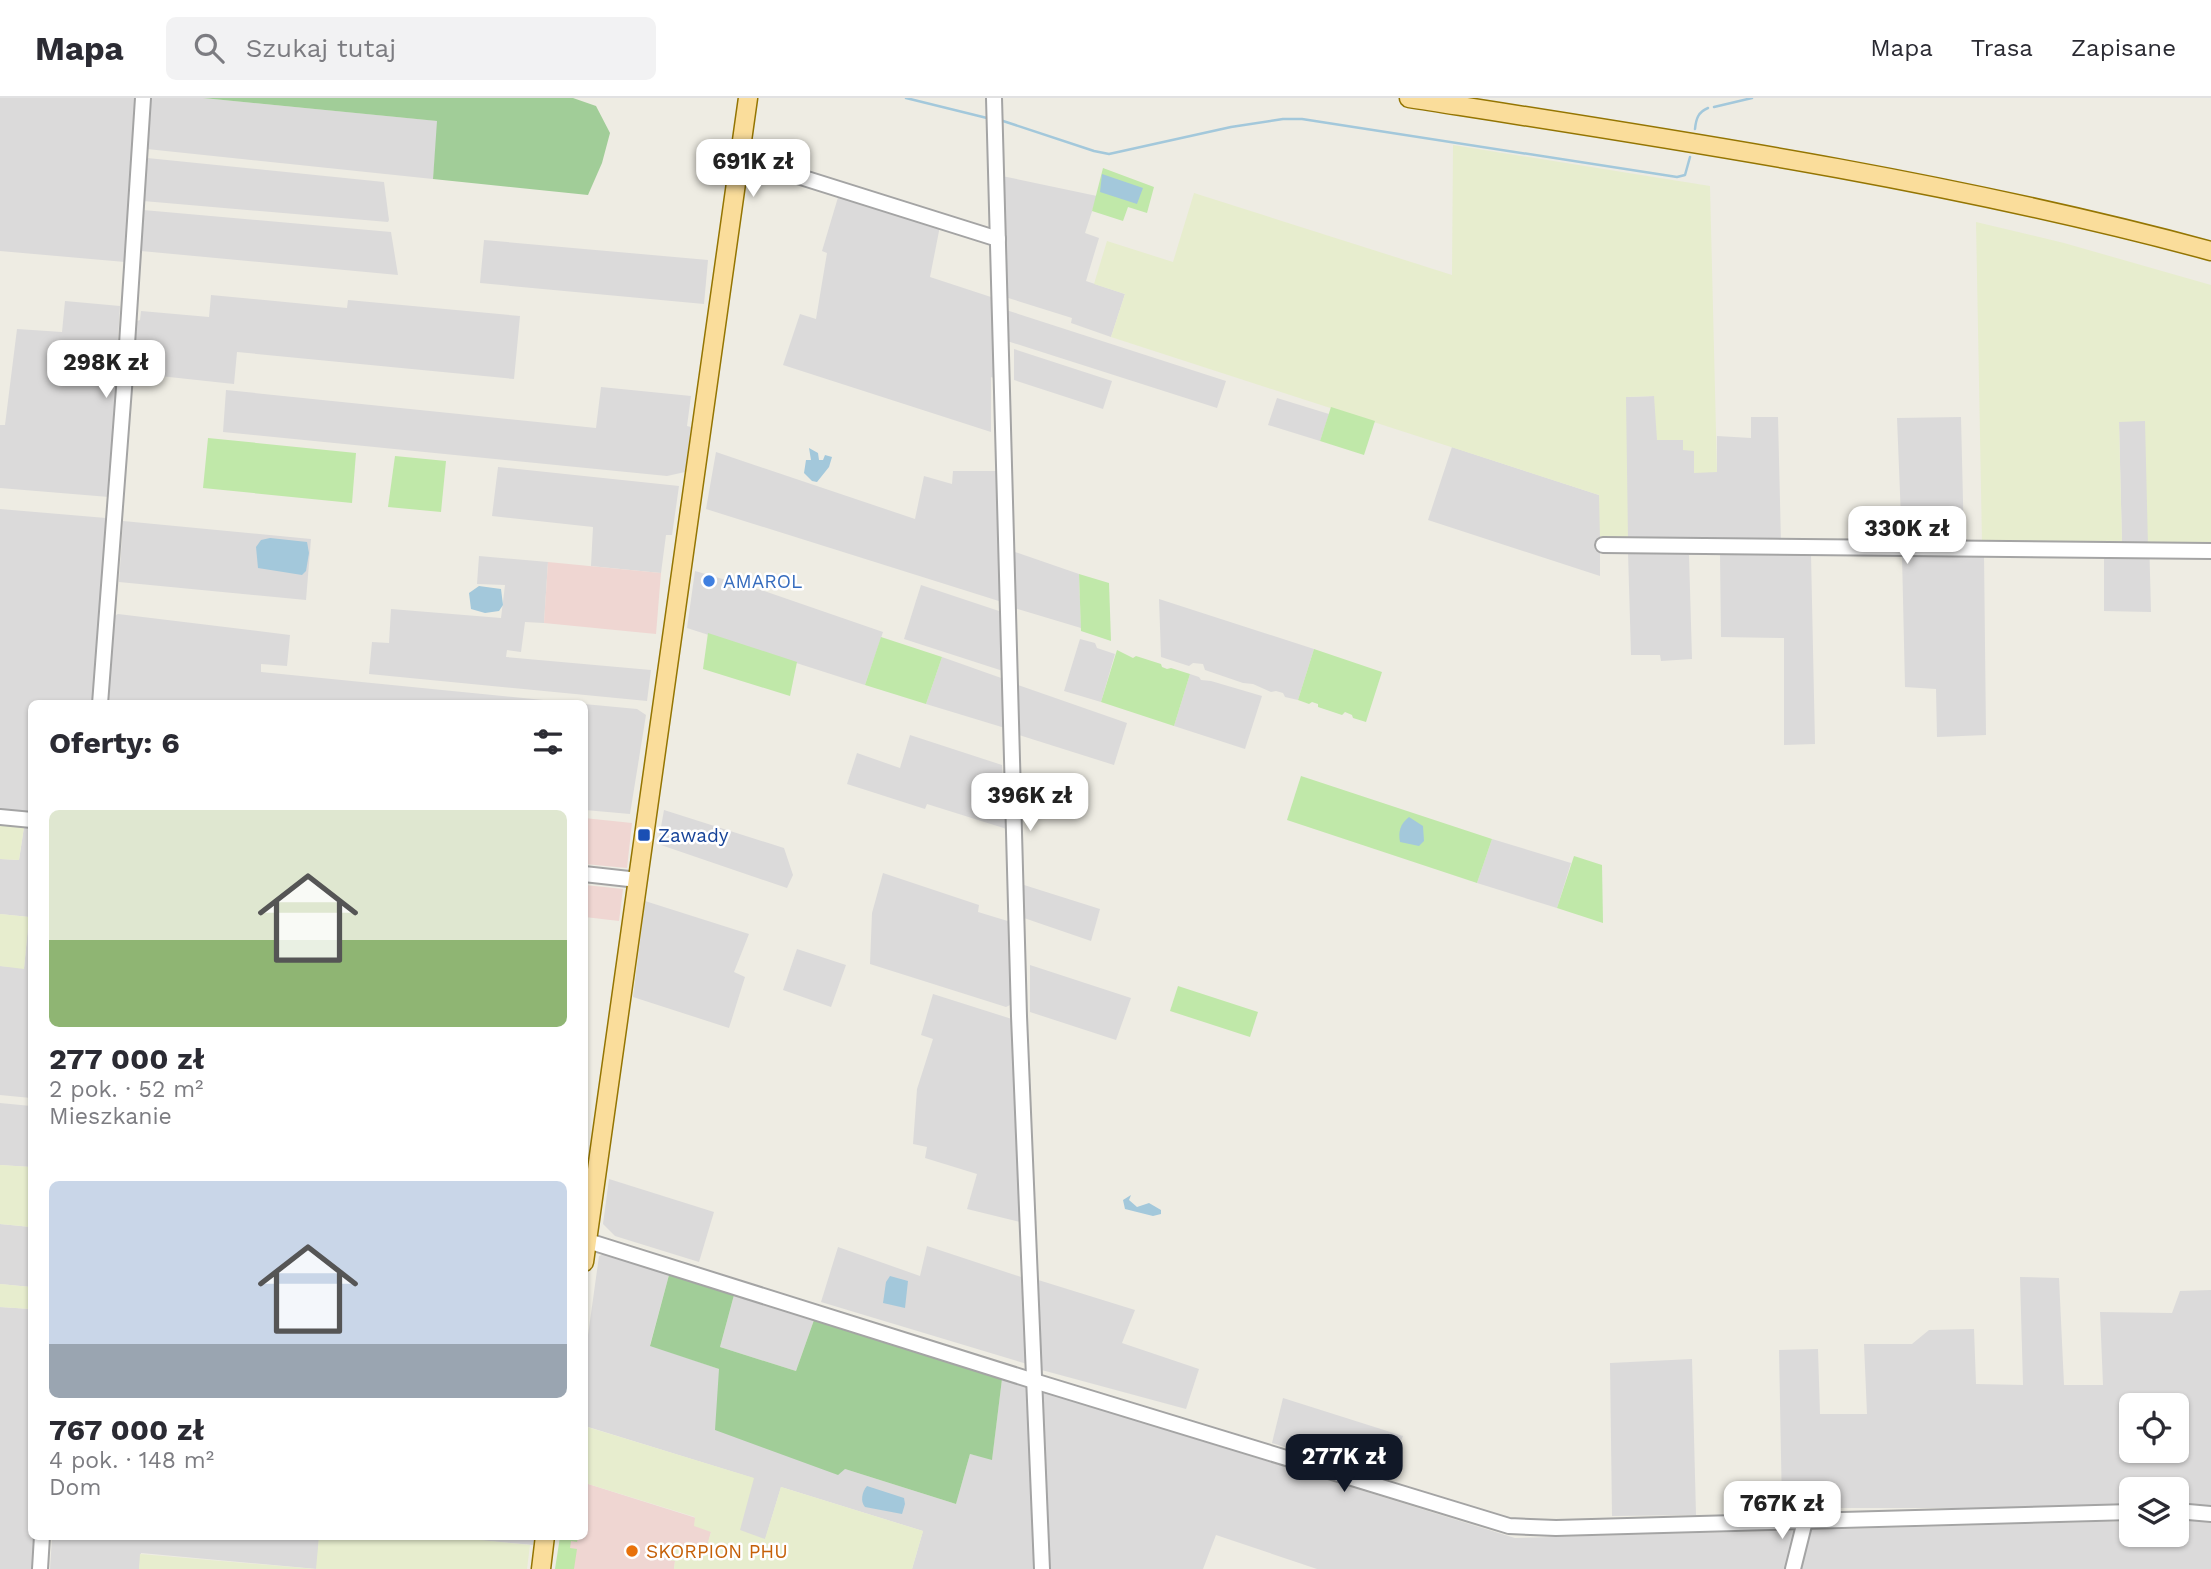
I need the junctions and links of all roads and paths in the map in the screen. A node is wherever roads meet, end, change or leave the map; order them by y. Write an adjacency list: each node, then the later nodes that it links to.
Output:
1 (143, 98): 10 (street)
2 (748, 98): 5 (main road)
3 (994, 98): 6 (street)
4 (1409, 98): 7 (main road)
5 (740, 158): 6 (street); 14 (main road)
6 (998, 239): 17 (street)
7 (2211, 251)
8 (1603, 545): 9 (street)
9 (2211, 551)
10 (100, 700)
11 (0, 817): 12 (street)
12 (28, 820)
13 (588, 874): 14 (street)
14 (638, 880): 15 (main road)
15 (588, 1234)
16 (588, 1241): 17 (street)
17 (1034, 1381): 21 (street); 26 (street)
18 (2119, 1512): 21 (street)
19 (2189, 1512): 20 (street)
20 (2211, 1514)
21 (1805, 1521): 27 (street)
22 (42, 1540): 24 (street)
23 (545, 1540): 25 (main road)
24 (40, 1569)
25 (541, 1569)
26 (1042, 1569)
27 (1793, 1569)

